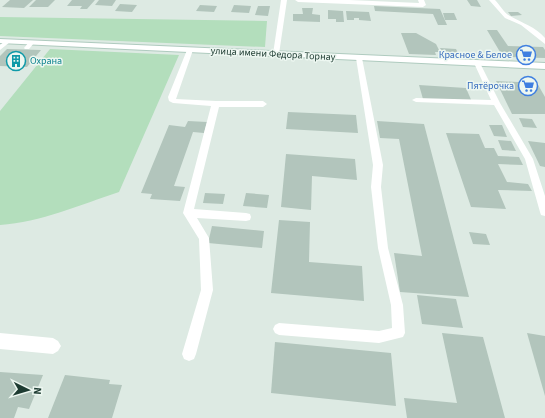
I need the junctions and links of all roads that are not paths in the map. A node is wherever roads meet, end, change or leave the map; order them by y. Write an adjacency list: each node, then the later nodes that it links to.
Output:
1 (284, 0): 10 (lane)
2 (298, 0): 4 (street)
3 (492, 0): 7 (lane)
4 (331, 1): 5 (street)
5 (422, 2)
6 (3, 42): 8 (lane); 9 (street, улица имени Федора Торнау)
7 (545, 42)
8 (0, 48)
9 (190, 50): 10 (street, улица имени Федора Торнау); 16 (lane)
10 (276, 54): 11 (street, улица имени Федора Торнау)
11 (359, 58): 12 (street, улица имени Федора Торнау); 21 (lane)
12 (477, 63): 13 (street, улица имени Федора Торнау); 15 (lane)
13 (545, 66)
14 (416, 100): 15 (lane)
15 (496, 103): 18 (lane)
16 (216, 104): 17 (lane); 19 (lane)
17 (263, 104)
18 (545, 212)
19 (188, 213): 20 (lane); 24 (lane)
20 (246, 217)
21 (279, 329)
22 (0, 341): 23 (street)
23 (53, 346)
24 (189, 354)

